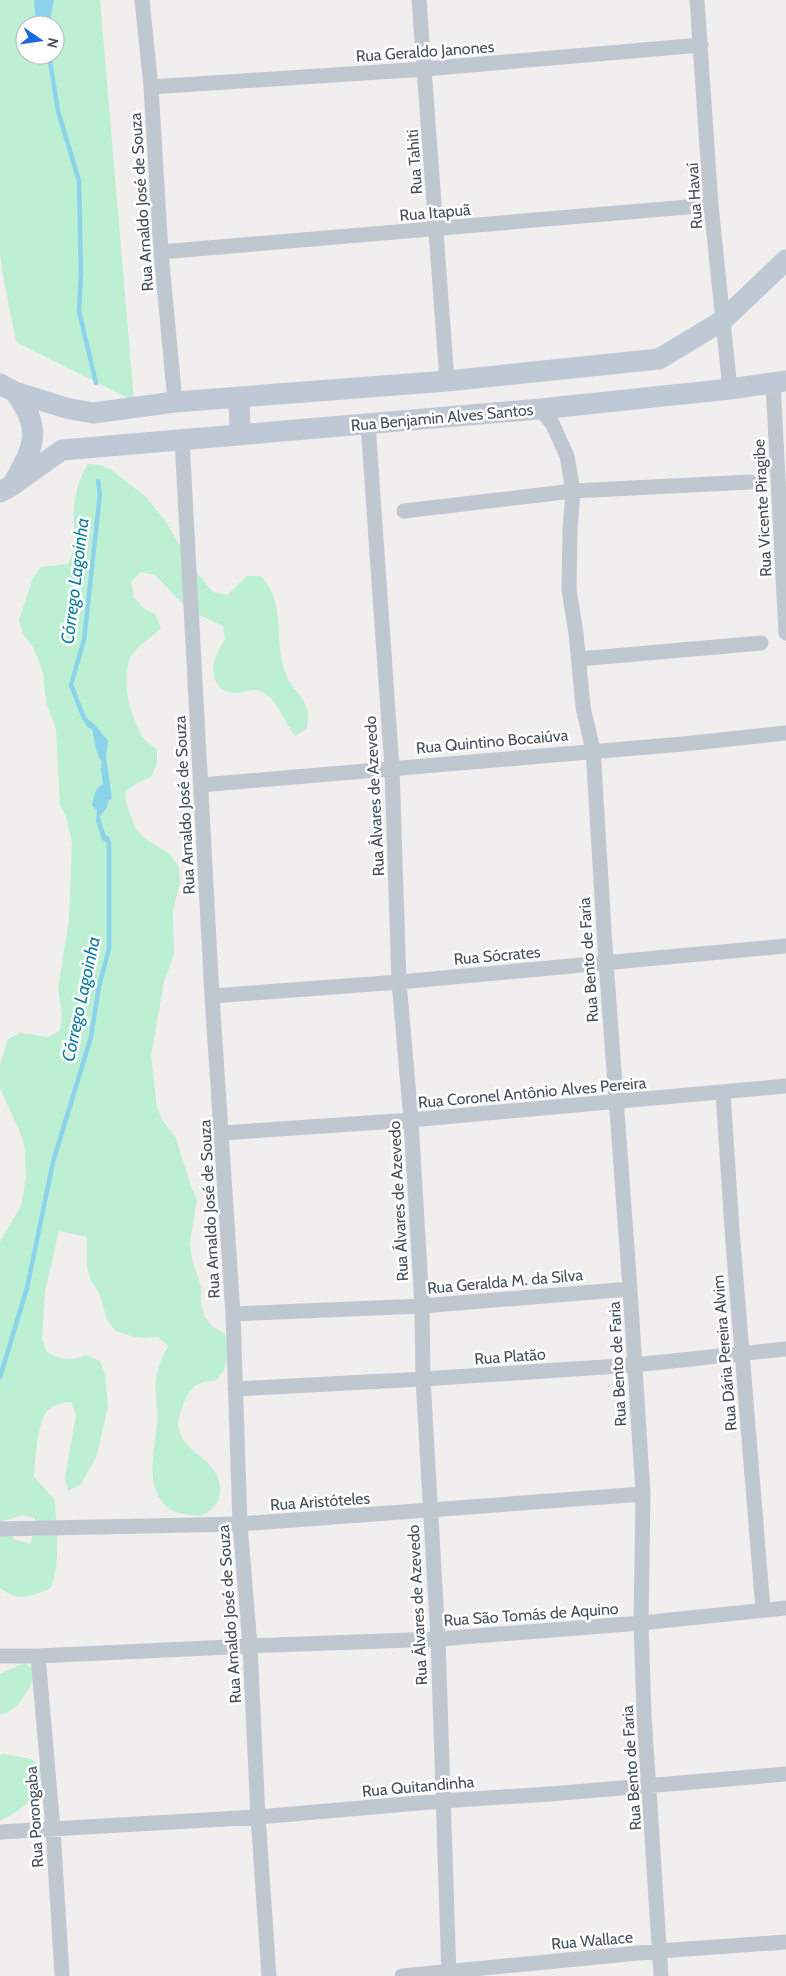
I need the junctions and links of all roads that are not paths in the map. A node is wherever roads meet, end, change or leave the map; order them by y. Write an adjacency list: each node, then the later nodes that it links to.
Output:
1 (142, 0): 6 (street, Rua Arnaldo José de Souza)
2 (419, 0): 5 (street, Rua Tahiti)
3 (697, 0): 4 (street, Rua Havaí)
4 (701, 45): 5 (street, Rua Geraldo Janones); 7 (street, Rua Havaí)
5 (425, 70): 6 (street, Rua Geraldo Janones); 8 (street, Rua Tahiti)
6 (151, 87): 9 (street, Rua Arnaldo José de Souza)
7 (711, 205): 8 (street, Rua Itapuã); 11 (street, Rua Havaí)
8 (437, 229): 9 (street, Rua Itapuã); 12 (street, Rua Tahiti)
9 (161, 252): 17 (street, Rua Arnaldo José de Souza)
10 (786, 260): 11 (main road)
11 (722, 321): 12 (main road); 15 (street, Rua Havaí)
12 (447, 380): 16 (main road)
13 (779, 381): 15 (main road, Rua Benjamin Alves Santos); 26 (street, Rua Vicente Piragibe)
14 (5, 385): 17 (main road); 23 (main road)
15 (730, 389): 18 (main road, Rua Benjamin Alves Santos)
16 (239, 398): 17 (main road); 20 (main road)
17 (175, 402)
18 (540, 409): 19 (main road, Rua Benjamin Alves Santos); 24 (street, Rua Bento de Faria)
19 (368, 424): 20 (main road, Rua Benjamin Alves Santos); 31 (street, Rua Álvares de Azevedo)
20 (238, 435): 21 (main road, Rua Benjamin Alves Santos)
21 (182, 440): 23 (main road, Rua Benjamin Alves Santos); 32 (street, Rua Arnaldo José de Souza)
22 (750, 482): 24 (street)
23 (6, 489)
24 (573, 491): 25 (street); 28 (street, Rua Bento de Faria)
25 (404, 511)
26 (786, 633)
27 (761, 643): 28 (street)
28 (578, 660): 30 (street, Rua Bento de Faria)
29 (786, 733): 30 (street, Rua Quintino Bocaiúva)
30 (594, 750): 31 (street, Rua Quintino Bocaiúva); 34 (street, Rua Bento de Faria)
31 (392, 768): 32 (street, Rua Quintino Bocaiúva); 35 (street, Rua Álvares de Azevedo)
32 (201, 785): 36 (street, Rua Arnaldo José de Souza)
33 (786, 946): 34 (street, Rua Sócrates)
34 (606, 962): 35 (street, Rua Sócrates); 39 (street, Rua Bento de Faria)
35 (399, 982): 36 (street, Rua Sócrates); 40 (street, Rua Álvares de Azevedo)
36 (212, 996): 41 (street, Rua Arnaldo José de Souza)
37 (786, 1086): 38 (street, Rua Coronel Antônio Alves Pereira)
38 (723, 1092): 39 (street, Rua Coronel Antônio Alves Pereira); 46 (street, Rua Dária Pereira Alvim)
39 (616, 1103): 40 (street, Rua Coronel Antônio Alves Pereira); 42 (street, Rua Bento de Faria)
40 (411, 1120): 41 (street, Rua Coronel Antônio Alves Pereira); 43 (street, Rua Álvares de Azevedo)
41 (222, 1133): 44 (street, Rua Arnaldo José de Souza)
42 (630, 1289): 43 (street, Rua Geralda M. da Silva); 47 (street, Rua Bento de Faria)
43 (422, 1306): 44 (street, Rua Geralda M. da Silva); 48 (street, Rua Álvares de Azevedo)
44 (232, 1314): 49 (street, Rua Arnaldo José de Souza)
45 (786, 1349): 46 (street, Rua Platão)
46 (741, 1353): 47 (street, Rua Platão); 55 (street, Rua Dária Pereira Alvim)
47 (634, 1366): 48 (street, Rua Platão); 50 (street, Rua Bento de Faria)
48 (423, 1379): 49 (street, Rua Platão); 51 (street, Rua Álvares de Azevedo)
49 (235, 1389): 52 (street, Rua Arnaldo José de Souza)
50 (643, 1494): 51 (street, Rua Aristóteles); 56 (street, Rua Bento de Faria)
51 (430, 1510): 52 (street, Rua Aristóteles); 57 (street, Rua Álvares de Azevedo)
52 (240, 1524): 53 (street, Rua Aristóteles); 58 (street, Rua Arnaldo José de Souza)
53 (0, 1529)
54 (786, 1608): 55 (street, Rua São Tomás de Aquino)
55 (763, 1610): 56 (street, Rua São Tomás de Aquino)
56 (641, 1623): 57 (street, Rua São Tomás de Aquino); 62 (street, Rua Bento de Faria)
57 (438, 1639): 58 (street, Rua São Tomás de Aquino); 63 (street, Rua Álvares de Azevedo)
58 (250, 1646): 60 (street, Rua São Tomás de Aquino); 64 (street, Rua Arnaldo José de Souza)
59 (0, 1656): 60 (street, Rua São Tomás de Aquino)
60 (38, 1656): 65 (street, Rua Porongaba)
61 (786, 1774): 62 (street, Rua Quitandinha)
62 (649, 1786): 63 (street, Rua Quitandinha); 68 (street, Rua Bento de Faria)
63 (442, 1801): 64 (street, Rua Quitandinha); 69 (street, Rua Álvares de Azevedo)
64 (258, 1818): 65 (street, Rua Quitandinha); 71 (street, Rua Arnaldo José de Souza)
65 (53, 1829): 66 (street, Rua Quitandinha); 70 (street, Rua Porongaba)
66 (0, 1832)
67 (786, 1942): 68 (street, Rua Wallace)
68 (659, 1951): 69 (street, Rua Wallace); 73 (street, Rua Bento de Faria)
69 (449, 1974): 72 (street, Rua Wallace)
70 (62, 1976)
71 (269, 1976)
72 (402, 1976)
73 (661, 1976)

